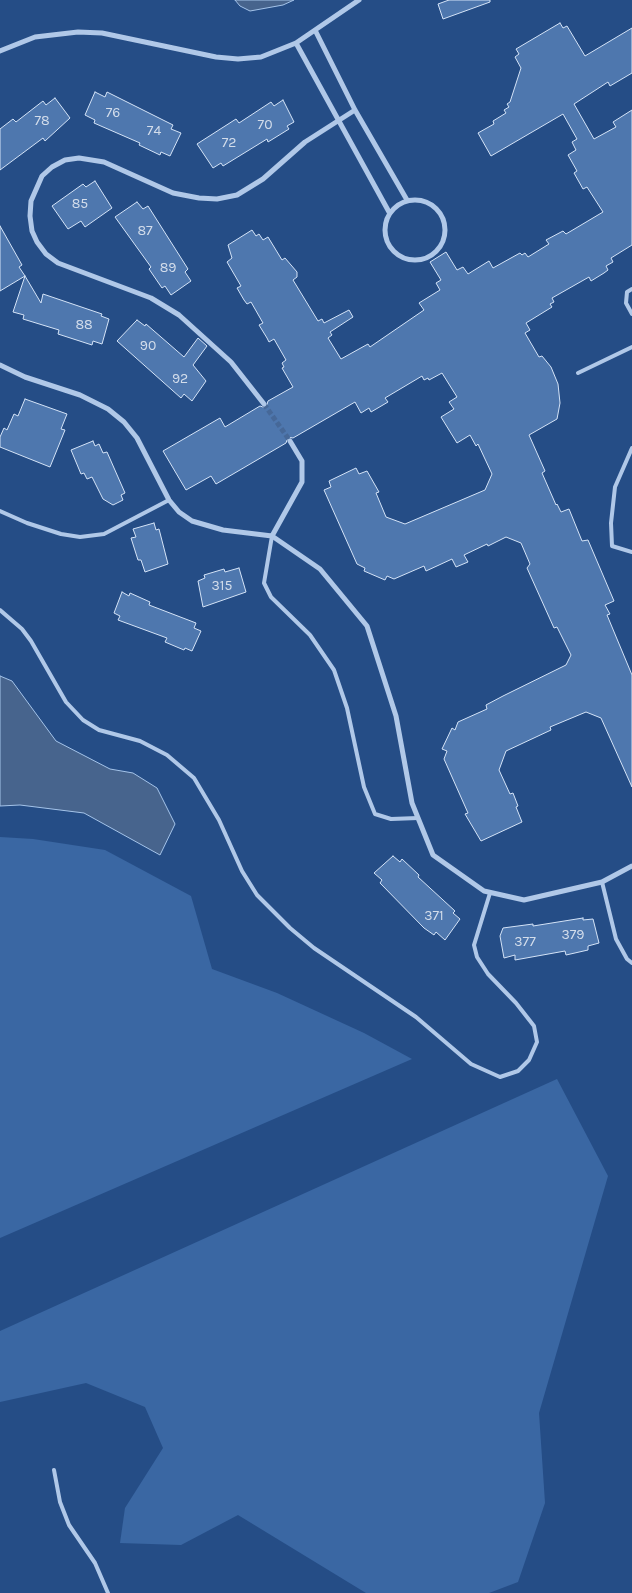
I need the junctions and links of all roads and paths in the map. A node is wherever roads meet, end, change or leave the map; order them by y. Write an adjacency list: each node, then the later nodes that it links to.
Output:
1 (359, 0): 2 (street)
2 (316, 32): 3 (street); 5 (street)
3 (296, 43): 4 (street); 6 (street)
4 (0, 51)
5 (355, 110): 6 (street); 7 (street)
6 (337, 121): 8 (street); 14 (street)
7 (408, 200): 8 (street); 8 (street)
8 (390, 212)
9 (632, 289): 10 (lane)
10 (632, 314)
11 (632, 348): 13 (lane)
12 (0, 365): 17 (street)
13 (578, 373)
14 (264, 404)
15 (290, 441): 19 (street)
16 (632, 448): 20 (lane)
17 (169, 500): 18 (lane); 19 (street)
18 (0, 511)
19 (272, 536): 22 (street); 22 (lane)
20 (632, 552)
21 (0, 610): 25 (lane)
22 (418, 818): 25 (street)
23 (632, 866): 24 (street)
24 (602, 882): 25 (street); 26 (lane)
25 (490, 892)
26 (632, 963)
27 (54, 1470): 28 (lane)
28 (108, 1593)

